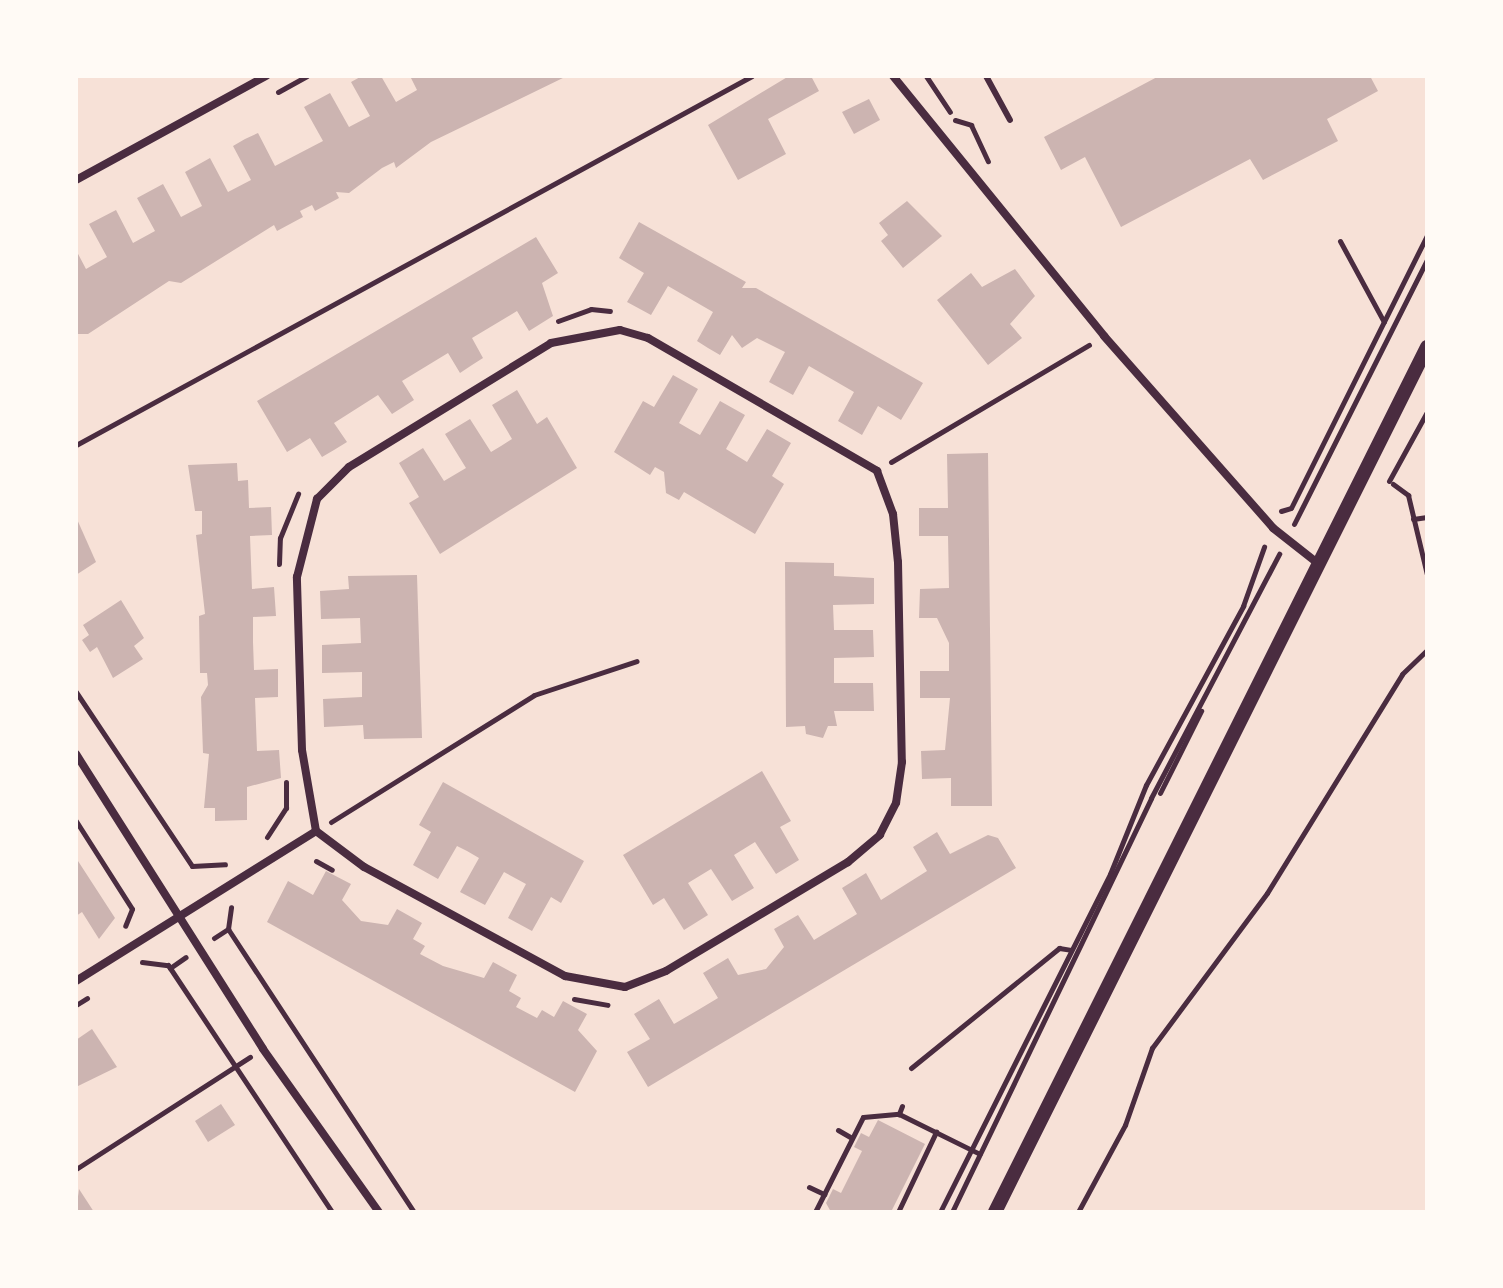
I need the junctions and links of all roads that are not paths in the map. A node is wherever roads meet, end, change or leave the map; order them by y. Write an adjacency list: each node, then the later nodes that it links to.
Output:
1 (266, 76): 5 (street)
2 (893, 76): 7 (street)
3 (986, 76): 4 (lane)
4 (1010, 120)
5 (76, 180)
6 (1427, 347): 7 (street)
7 (1322, 566): 13 (street)
8 (76, 754): 10 (street)
9 (316, 831): 9 (street); 10 (street)
10 (180, 913): 11 (street); 12 (street)
11 (76, 981)
12 (379, 1212)
13 (995, 1212)

